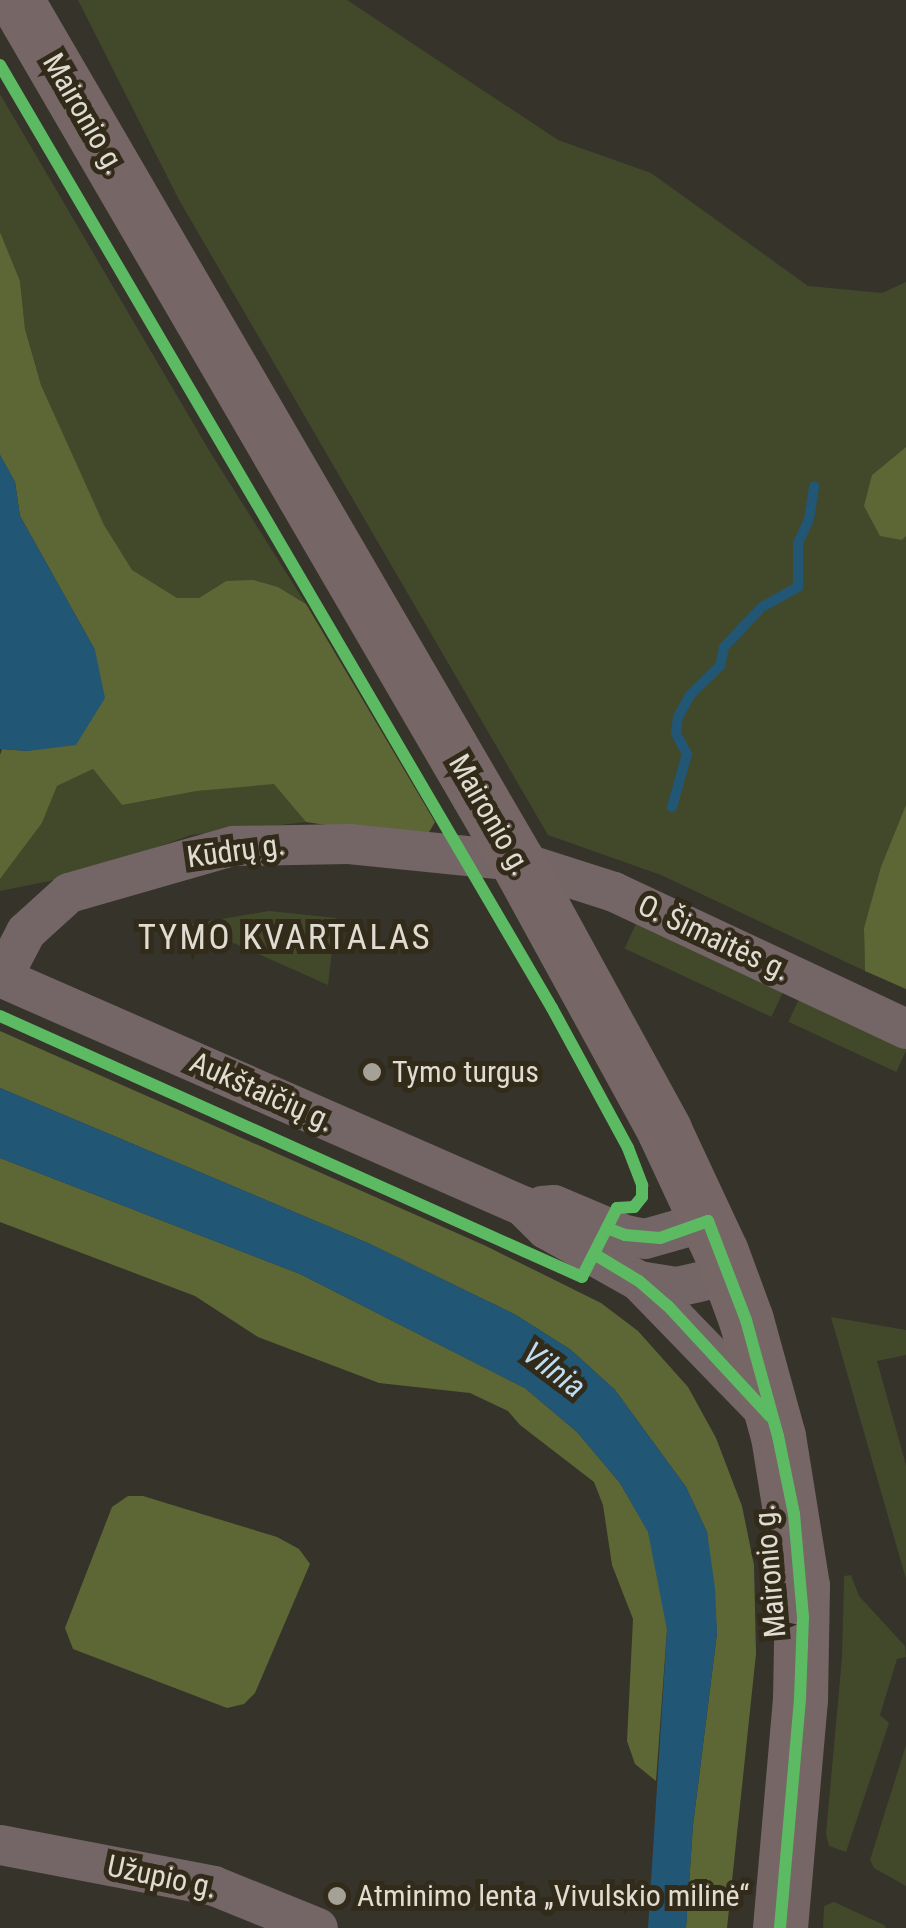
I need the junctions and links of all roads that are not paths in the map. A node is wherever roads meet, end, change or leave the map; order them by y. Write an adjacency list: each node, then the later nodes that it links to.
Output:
1 (16, 0): 2 (main road, Maironio g.)
2 (517, 861): 3 (street, Kūdrų g.); 4 (street, O. Šimaitės g.); 6 (main road, Maironio g.)
3 (1, 977): 5 (street, Aukštaičių g.)
4 (906, 1029)
5 (524, 1206): 6 (street, Aukštaičių g.); 8 (street, Aukštaičių g.)
6 (708, 1221): 7 (main road, Maironio g.)
7 (730, 1275): 8 (street, Aukštaičių g.); 9 (main road, Maironio g.)
8 (639, 1281): 9 (street, Aukštaičių g.)
9 (774, 1420): 12 (main road, Maironio g.)
10 (0, 1845): 11 (street, Užupio g.)
11 (318, 1928)
12 (780, 1928)

